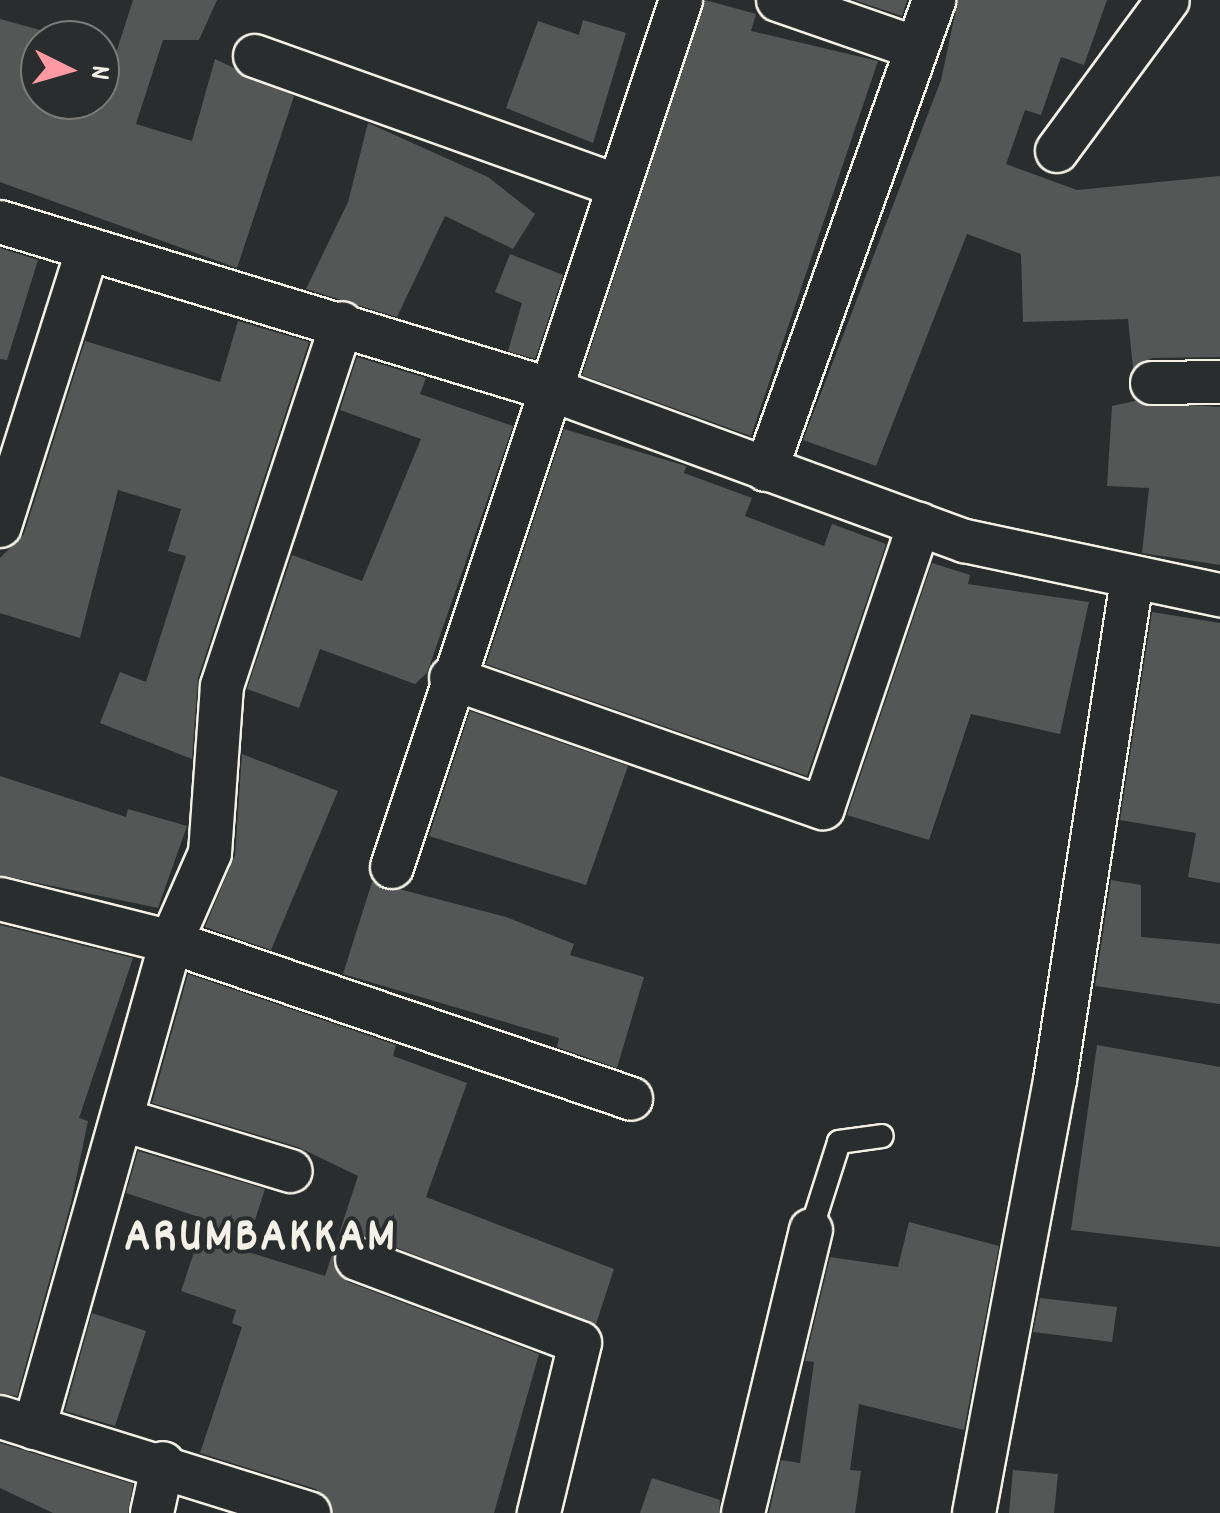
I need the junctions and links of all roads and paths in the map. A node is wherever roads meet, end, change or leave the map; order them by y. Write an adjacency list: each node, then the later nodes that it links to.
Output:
1 (681, 0): 8 (street)
2 (778, 0): 5 (street)
3 (934, 0): 5 (street)
4 (1168, 0): 7 (street)
5 (916, 48): 15 (street)
6 (255, 56): 8 (street)
7 (1057, 151)
8 (618, 186): 14 (street)
9 (0, 222): 10 (street)
10 (88, 250): 11 (street); 17 (street)
11 (342, 324): 14 (street); 23 (street)
12 (1220, 382): 13 (street)
13 (1152, 383)
14 (549, 390): 15 (street); 20 (street)
15 (766, 470): 16 (street)
16 (919, 524): 18 (street); 20 (street)
17 (0, 526)
18 (1132, 580): 19 (street); 36 (street)
19 (1220, 595)
20 (451, 678): 21 (street)
21 (392, 867)
22 (0, 899): 23 (street)
23 (172, 942): 24 (street); 25 (street)
24 (631, 1099)
25 (126, 1122): 27 (street); 30 (street)
26 (882, 1136): 28 (lane)
27 (291, 1171)
28 (811, 1230): 35 (street)
29 (357, 1260): 34 (street)
30 (17, 1422): 31 (street)
31 (163, 1464): 32 (street); 33 (street)
32 (152, 1513)
33 (310, 1513)
34 (539, 1513)
35 (742, 1513)
36 (974, 1513)

